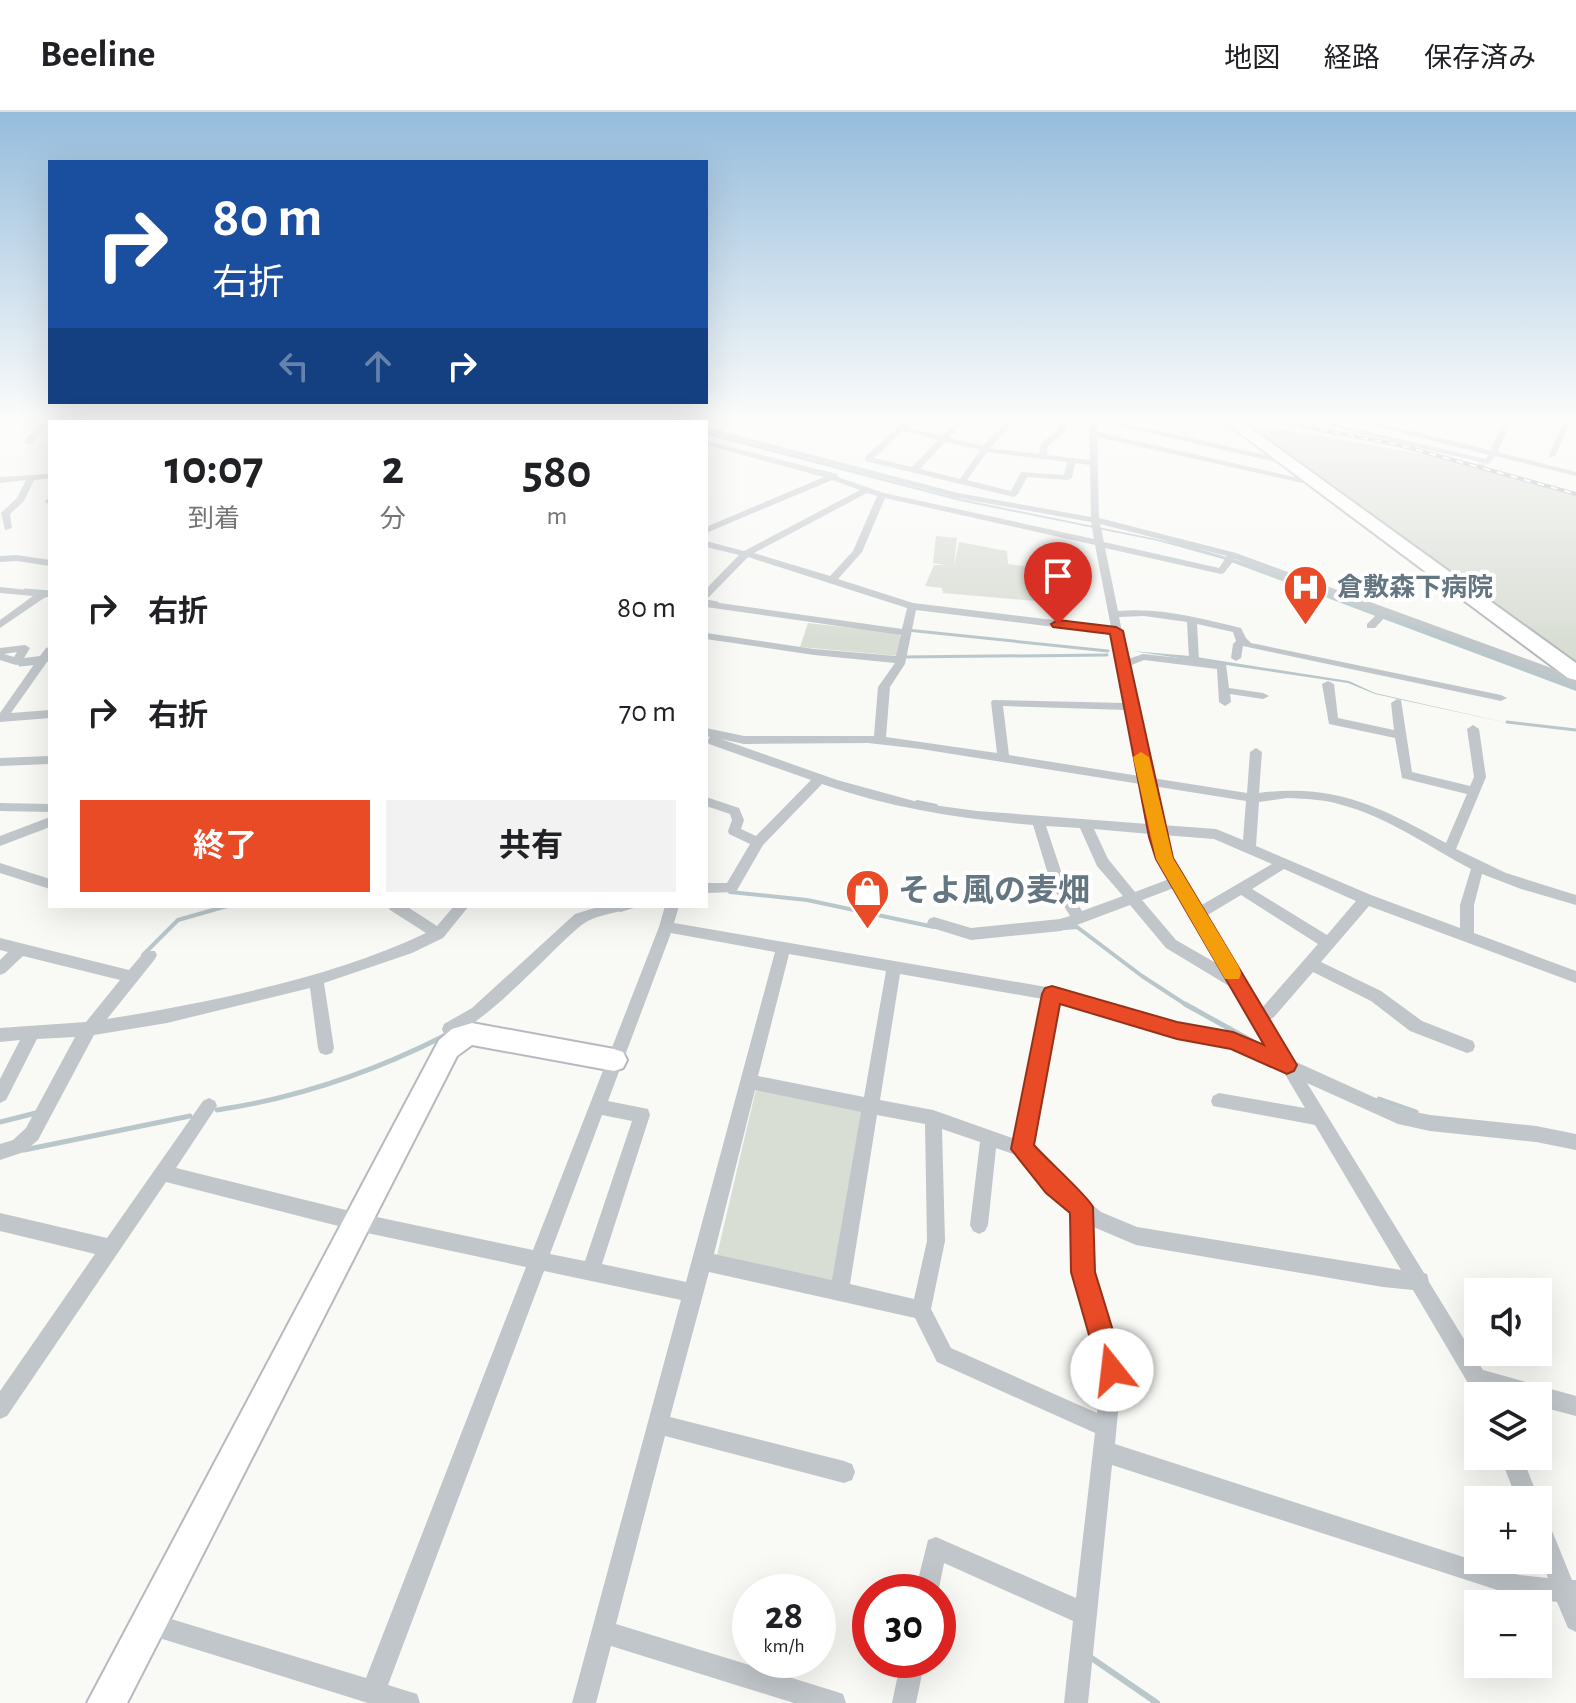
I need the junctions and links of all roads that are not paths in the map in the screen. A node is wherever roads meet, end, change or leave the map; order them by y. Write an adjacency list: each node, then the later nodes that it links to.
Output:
1 (24, 493): 10 (street)
2 (790, 493): 11 (street)
3 (860, 493): 14 (street)
4 (876, 493): 8 (street)
5 (951, 493): 9 (street)
6 (1095, 493): 9 (street)
7 (1330, 493): 37 (highway)
8 (882, 495): 13 (street); 18 (street)
9 (1095, 524): 13 (street); 15 (street)
10 (8, 528)
11 (708, 529)
12 (708, 544): 14 (street)
13 (1099, 544): 15 (street); 24 (street)
14 (747, 553): 18 (street); 20 (street)
15 (1231, 558): 38 (street)
16 (0, 559): 17 (street)
17 (48, 563)
18 (832, 580): 23 (street)
19 (0, 590): 21 (street)
20 (708, 593)
21 (46, 595): 26 (street)
22 (708, 604): 27 (street)
23 (912, 606): 27 (street); 28 (street)
24 (1113, 614): 25 (street); 28 (street)
25 (1192, 620): 30 (street); 33 (street)
26 (0, 625)
27 (907, 631): 32 (street)
28 (1116, 631): 36 (street)
29 (708, 636): 32 (street)
30 (1244, 642): 34 (street); 41 (street)
31 (0, 654): 35 (street)
32 (902, 658): 49 (street)
33 (1194, 658): 36 (street); 40 (street)
34 (1236, 658)
35 (45, 659): 45 (street)
36 (1123, 664): 43 (street)
37 (1576, 673)
38 (1576, 681)
39 (1328, 684): 48 (street)
40 (1263, 696)
41 (1501, 698)
42 (1397, 703): 48 (street)
43 (1131, 707): 51 (street); 55 (street)
44 (48, 714): 45 (street)
45 (3, 716)
46 (1473, 729): 56 (street)
47 (712, 733): 49 (street); 54 (street)
48 (1400, 735): 56 (street)
49 (880, 740): 51 (street)
50 (1256, 752): 57 (street)
51 (1003, 756): 55 (street)
52 (48, 760): 53 (street)
53 (0, 762)
54 (820, 778): 61 (street); 66 (street)
55 (1145, 779): 57 (street); 64 (street)
56 (1473, 791): 68 (street)
57 (1253, 798): 67 (street); 68 (street)
58 (708, 802): 66 (street)
59 (0, 807): 60 (street)
60 (48, 808)
61 (1038, 821): 63 (street); 84 (street)
62 (48, 823): 65 (street)
63 (1085, 824): 64 (street); 76 (street)
64 (1157, 828): 67 (street); 72 (street)
65 (0, 841)
66 (758, 842): 74 (street)
67 (1249, 846): 69 (street)
68 (1449, 851): 70 (street)
69 (1282, 864): 75 (street); 77 (street)
70 (1478, 866): 78 (street); 87 (street)
71 (0, 868): 73 (street)
72 (1176, 882): 76 (street); 83 (street)
73 (48, 883)
74 (708, 888)
75 (1242, 889): 83 (street); 89 (street)
76 (1132, 899): 84 (street); 100 (street)
77 (1366, 899): 87 (street); 89 (street)
78 (1576, 900)
79 (398, 908): 88 (street)
80 (460, 908): 88 (street)
81 (612, 908): 104 (street)
82 (671, 908): 86 (street)
83 (1197, 915): 100 (street)
84 (1079, 919): 85 (street)
85 (934, 923)
86 (666, 927): 91 (street); 109 (street)
87 (1467, 933): 98 (street)
88 (438, 934): 99 (street)
89 (1328, 943): 94 (street)
90 (0, 944): 92 (street)
91 (783, 948): 95 (street); 111 (street)
92 (19, 950): 96 (street); 97 (street)
93 (150, 955): 97 (street)
94 (1311, 964): 102 (street); 107 (street)
95 (894, 967): 101 (street); 114 (street)
96 (0, 969)
97 (132, 977): 103 (street)
98 (1576, 977)
99 (316, 979): 103 (street); 108 (street)
100 (1238, 984): 102 (street)
101 (1052, 994): 110 (street); 121 (street)
102 (1258, 1018): 110 (street)
103 (89, 1029): 105 (street); 122 (street)
104 (450, 1029)
105 (33, 1032): 106 (street); 112 (street)
106 (0, 1035)
107 (1467, 1046)
108 (326, 1048)
109 (614, 1060): 116 (street); 126 (street)
110 (1287, 1065): 118 (street); 120 (street)
111 (750, 1082): 114 (street); 129 (street)
112 (0, 1095)
113 (1219, 1101): 118 (street)
114 (869, 1105): 117 (street); 133 (street)
115 (209, 1106): 123 (street)
116 (596, 1106): 130 (street); 131 (street)
117 (933, 1118): 119 (street); 135 (street)
118 (1320, 1118): 132 (street)
119 (989, 1137): 121 (street); 127 (street)
120 (1576, 1142)
121 (1022, 1149): 124 (street)
122 (0, 1152)
123 (162, 1173): 126 (street); 128 (street)
124 (1082, 1207): 132 (street); 141 (street)
125 (0, 1222): 128 (street)
126 (358, 1222): 130 (street); 149 (street)
127 (979, 1225)
128 (110, 1248): 139 (street)
129 (703, 1261): 133 (street); 134 (street)
130 (536, 1262): 131 (street); 152 (street)
131 (590, 1273): 134 (street)
132 (1420, 1281): 136 (street)
133 (839, 1292): 135 (street)
134 (692, 1293): 140 (street)
135 (921, 1310): 141 (street)
136 (1480, 1382)
137 (1552, 1401): 138 (street)
138 (1576, 1406)
139 (0, 1409)
140 (657, 1424): 143 (street); 150 (street)
141 (1105, 1427): 142 (street)
142 (1102, 1451): 146 (street); 147 (street)
143 (844, 1472)
144 (1552, 1554): 146 (street)
145 (931, 1574): 147 (street)
146 (1570, 1592): 148 (street)
147 (1087, 1615): 158 (street)
148 (1576, 1620)
149 (147, 1624): 152 (street); 153 (street)
150 (603, 1632): 155 (street); 156 (street)
151 (909, 1678): 157 (street)
152 (373, 1692): 154 (street)
153 (106, 1703)
154 (408, 1703)
155 (584, 1703)
156 (834, 1703)
157 (904, 1703)
158 (1076, 1703)

